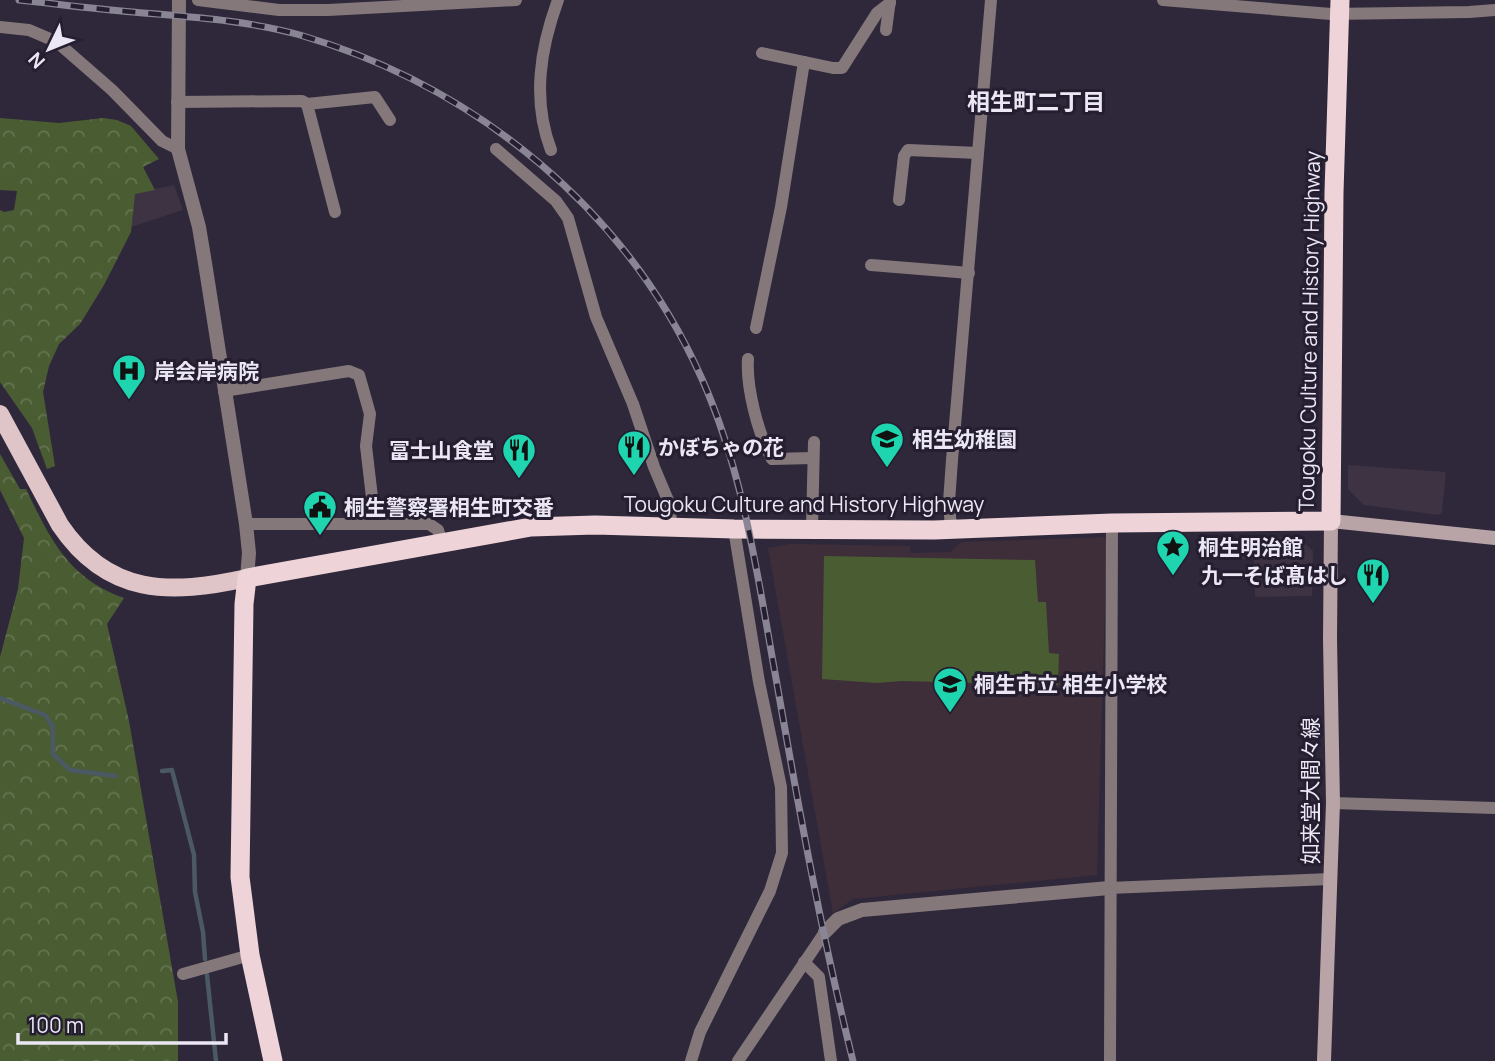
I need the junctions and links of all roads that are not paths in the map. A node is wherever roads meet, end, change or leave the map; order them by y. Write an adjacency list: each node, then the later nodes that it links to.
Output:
1 (179, 0): 14 (street)
2 (198, 0): 3 (street)
3 (516, 0)
4 (558, 0): 19 (street)
5 (991, 0): 20 (street)
6 (1163, 0): 8 (street)
7 (890, 1): 11 (street); 13 (street)
8 (1340, 7): 9 (street); 31 (highway, Tougoku Culture and History Highway)
9 (1495, 10)
10 (0, 27): 17 (street)
11 (886, 30)
12 (762, 53): 13 (street)
13 (804, 62): 25 (street)
14 (177, 102): 15 (street); 17 (street)
15 (307, 104): 16 (street); 22 (street)
16 (390, 120)
17 (178, 149): 27 (street)
18 (496, 149): 35 (street)
19 (551, 150)
20 (978, 153): 21 (street); 24 (street)
21 (899, 200)
22 (335, 212)
23 (871, 265): 24 (street)
24 (969, 273): 38 (street)
25 (756, 328)
26 (748, 359): 30 (street)
27 (224, 391): 32 (street); 34 (street)
28 (0, 414): 41 (main road)
29 (814, 442): 30 (street)
30 (813, 458): 36 (street)
31 (1331, 521): 33 (highway, Tougoku Culture and History Highway); 39 (main road); 42 (main road, 如来堂大間々線)
32 (375, 523): 34 (street); 40 (street)
33 (1112, 523): 38 (highway, Tougoku Culture and History Highway); 45 (street)
34 (246, 524): 41 (street)
35 (671, 528): 37 (highway, Tougoku Culture and History Highway); 40 (highway, Tougoku Culture and History Highway)
36 (812, 528): 37 (highway, Tougoku Culture and History Highway); 38 (highway, Tougoku Culture and History Highway)
37 (734, 529): 51 (street)
38 (951, 529)
39 (1495, 538)
40 (442, 544): 41 (highway, Tougoku Culture and History Highway)
41 (247, 578): 47 (highway)
42 (1333, 803): 43 (street); 44 (main road, 如来堂大間々線)
43 (1495, 808)
44 (1330, 879): 45 (street); 55 (main road, 如来堂大間々線)
45 (1109, 888): 46 (street); 54 (street)
46 (825, 932): 48 (street)
47 (250, 955): 49 (street); 50 (highway)
48 (804, 962): 52 (street); 53 (street)
49 (184, 974)
50 (273, 1061)
51 (691, 1061)
52 (738, 1061)
53 (831, 1061)
54 (1110, 1061)
55 (1324, 1061)

